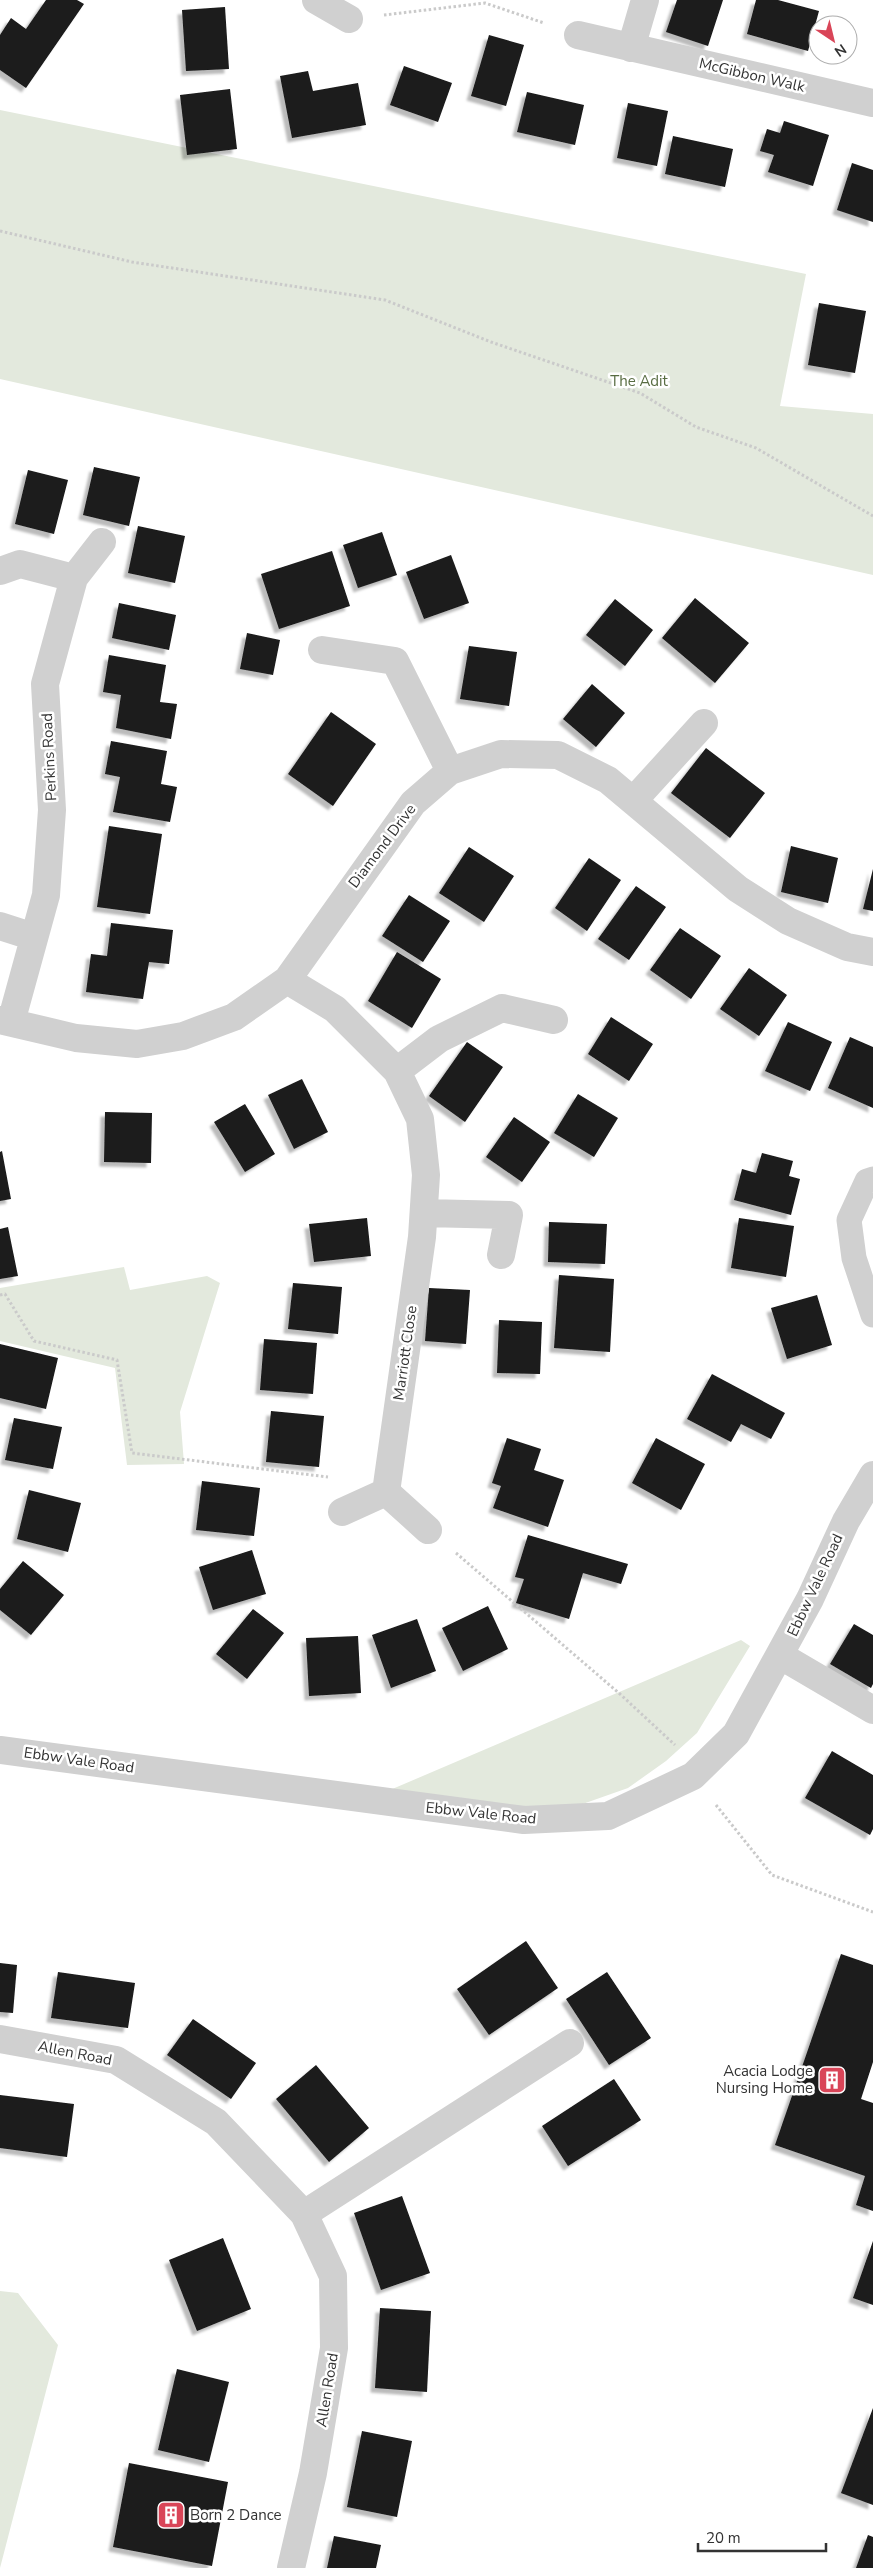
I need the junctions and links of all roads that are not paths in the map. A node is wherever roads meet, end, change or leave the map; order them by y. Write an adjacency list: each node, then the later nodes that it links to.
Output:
1 (316, 0): 3 (street)
2 (645, 0): 5 (street)
3 (349, 19)
4 (578, 35): 5 (street, McGibbon Walk)
5 (631, 48): 6 (street, McGibbon Walk)
6 (873, 103)
7 (102, 542): 9 (street, Perkins Road)
8 (0, 570): 9 (street)
9 (74, 578): 15 (street, Perkins Road)
10 (322, 650): 12 (street)
11 (704, 723): 13 (street)
12 (450, 771): 13 (street, Diamond Drive); 17 (street, Diamond Drive)
13 (633, 802): 16 (street, Diamond Drive)
14 (0, 926): 15 (street)
15 (34, 938): 19 (street, Perkins Road)
16 (873, 952)
17 (287, 980): 19 (street, Diamond Drive); 20 (street, Marriott Close)
18 (554, 1020): 20 (street)
19 (5, 1021)
20 (397, 1071): 22 (street, Marriott Close)
21 (873, 1179): 24 (lane)
22 (424, 1213): 23 (street); 26 (street, Marriott Close)
23 (501, 1255)
24 (873, 1315)
25 (873, 1475): 29 (street, Ebbw Vale Road)
26 (386, 1492): 27 (street); 28 (street)
27 (342, 1512)
28 (428, 1530)
29 (781, 1656): 30 (street); 31 (street, Ebbw Vale Road)
30 (873, 1710)
31 (0, 1750)
32 (0, 2039): 34 (street, Allen Road)
33 (570, 2043): 34 (street)
34 (304, 2214): 35 (street, Allen Road)
35 (291, 2568)

